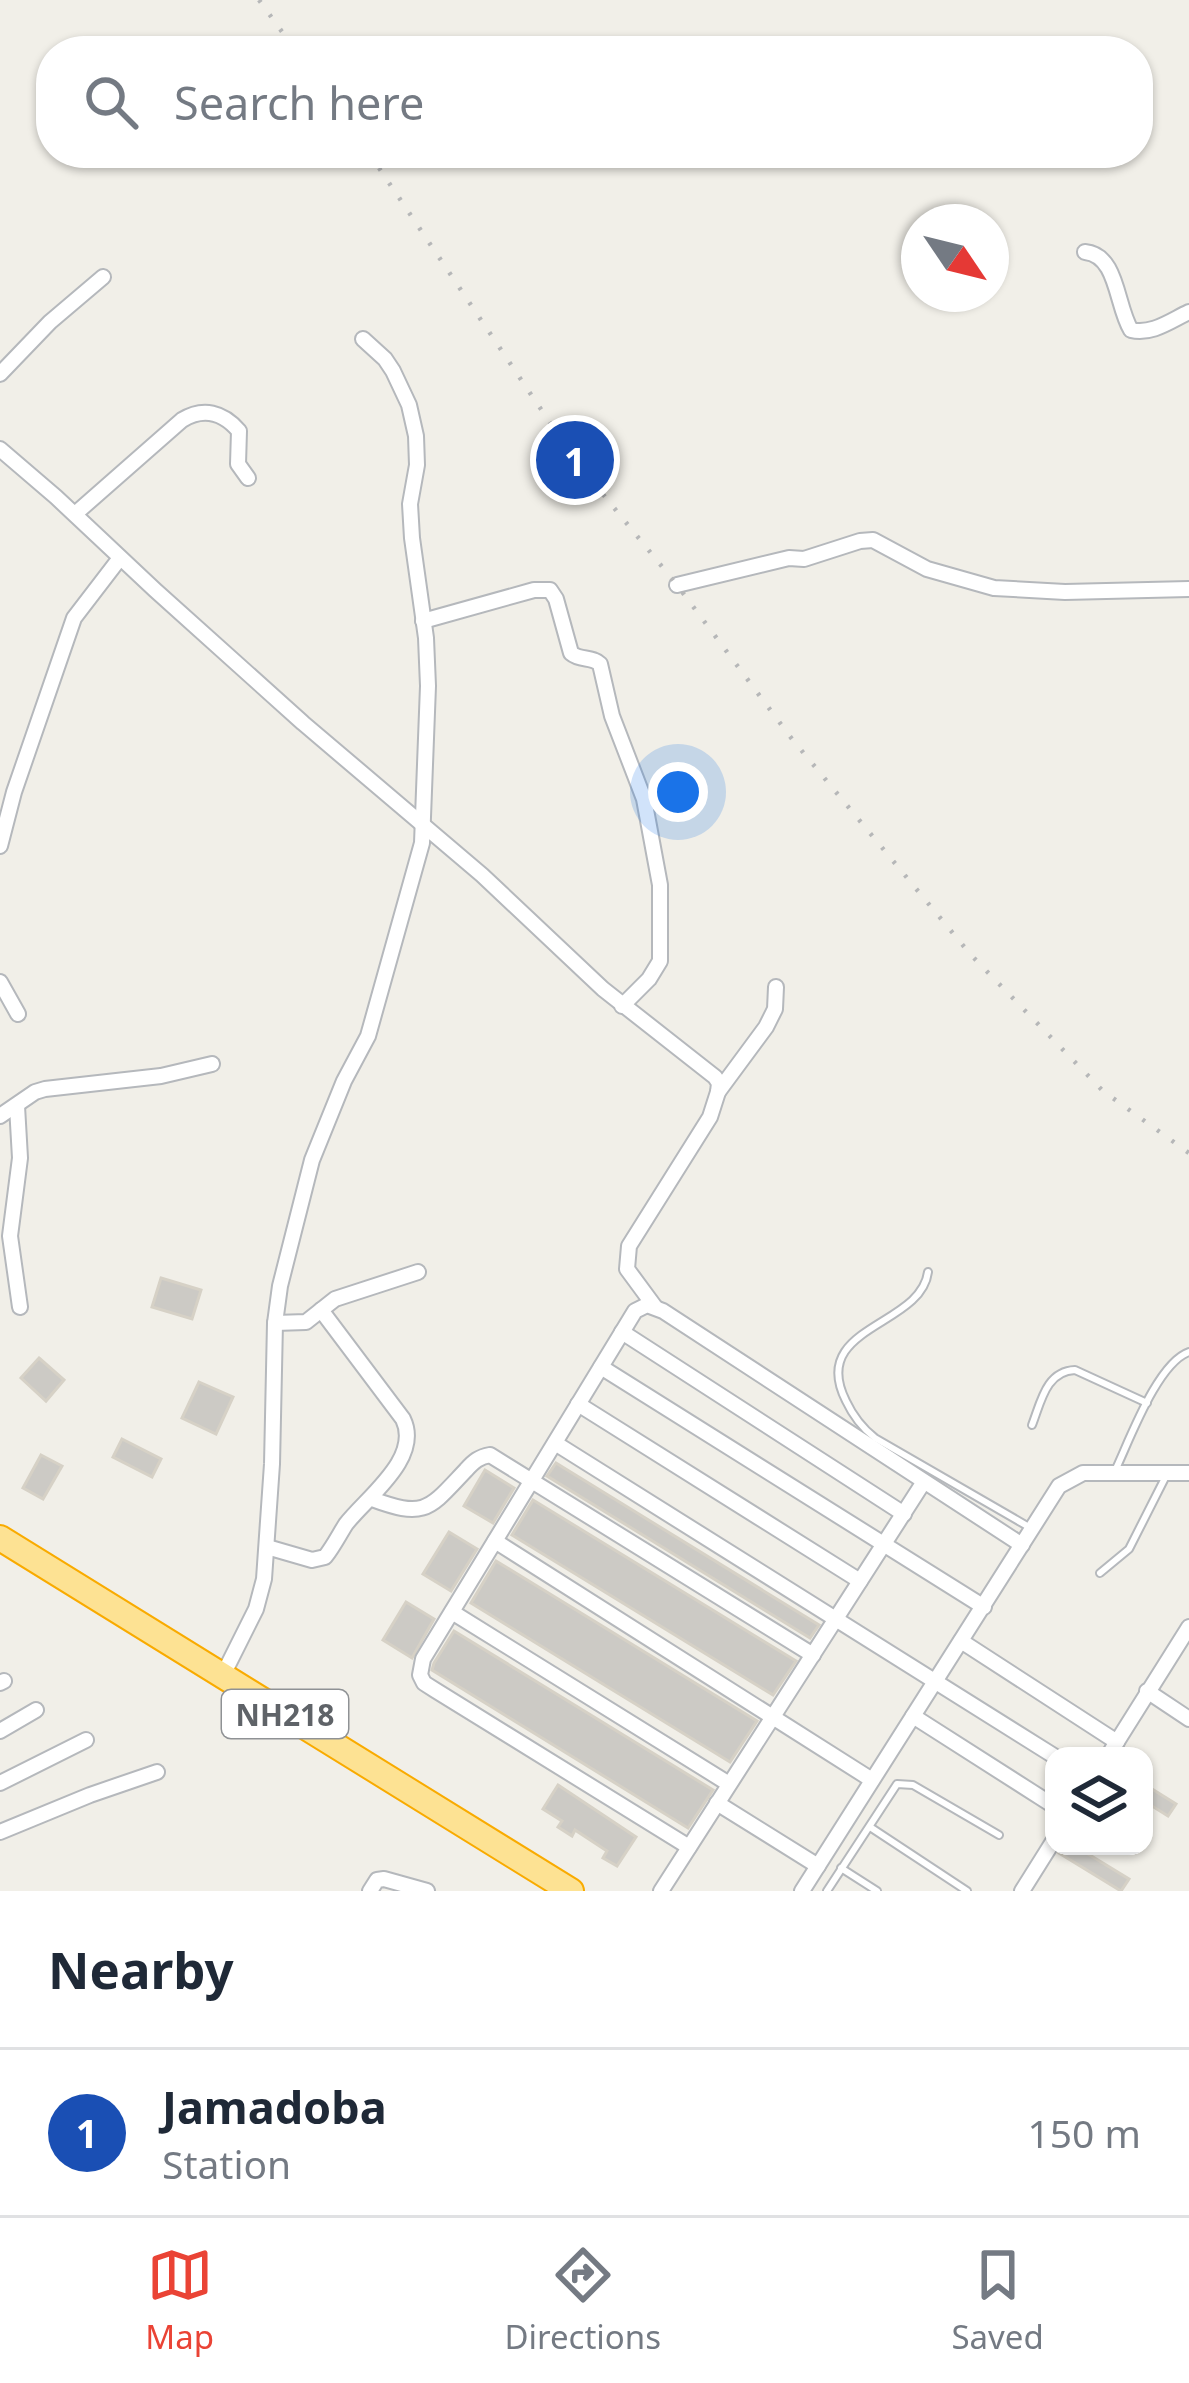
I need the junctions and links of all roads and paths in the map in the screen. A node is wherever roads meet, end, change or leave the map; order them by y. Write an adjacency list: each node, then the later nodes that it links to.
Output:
1 (1085, 252): 3 (street)
2 (104, 277): 5 (street)
3 (1189, 312)
4 (363, 339): 12 (street)
5 (0, 374)
6 (0, 449): 8 (street)
7 (248, 478): 8 (street)
8 (75, 514): 9 (street)
9 (120, 557): 13 (street); 14 (street)
10 (677, 585): 11 (street)
11 (1189, 589)
12 (423, 621): 13 (street); 17 (street)
13 (424, 827): 17 (street); 28 (street)
14 (0, 846)
15 (0, 982): 18 (street)
16 (776, 987): 20 (street)
17 (622, 1006): 20 (street)
18 (18, 1014)
19 (212, 1064): 21 (street)
20 (718, 1092): 26 (street)
21 (17, 1106): 22 (street); 25 (street)
22 (0, 1116)
23 (418, 1272): 27 (street)
24 (928, 1272): 43 (lane)
25 (20, 1307)
26 (655, 1307): 29 (street); 40 (street)
27 (321, 1310): 28 (street); 41 (street)
28 (274, 1323): 48 (street)
29 (622, 1332): 31 (street); 42 (street)
30 (1189, 1352): 32 (lane)
31 (601, 1367): 33 (street); 46 (street)
32 (1147, 1403): 34 (lane); 36 (lane)
33 (578, 1405): 35 (street); 50 (street)
34 (1032, 1425)
35 (555, 1443): 39 (street); 53 (street)
36 (1114, 1473): 37 (street); 43 (street)
37 (1167, 1473): 38 (street); 49 (lane)
38 (1189, 1473)
39 (532, 1479): 41 (street); 45 (street); 56 (street)
40 (923, 1483): 42 (street); 47 (street)
41 (372, 1498): 48 (street)
42 (904, 1514): 46 (street)
43 (1032, 1529): 47 (street)
44 (0, 1538): 57 (highway, NH218)
45 (495, 1541): 52 (street); 62 (street)
46 (883, 1545): 50 (street); 51 (street)
47 (1022, 1545): 51 (street)
48 (267, 1546): 57 (street)
49 (1100, 1573)
50 (860, 1582): 53 (street)
51 (984, 1607): 55 (street)
52 (452, 1612): 72 (street); 78 (street)
53 (836, 1618): 56 (street); 58 (street)
54 (1189, 1627): 59 (street)
55 (961, 1641): 58 (street); 66 (street)
56 (813, 1655): 62 (street)
57 (223, 1676): 84 (highway, NH218)
58 (936, 1680): 61 (street); 68 (street)
59 (1147, 1691): 63 (street); 67 (street)
60 (36, 1710): 64 (street)
61 (913, 1716): 70 (street); 73 (street)
62 (772, 1718): 70 (street); 72 (street)
63 (1189, 1719)
64 (0, 1731)
65 (86, 1740): 71 (street)
66 (1109, 1747)
67 (1113, 1747)
68 (1045, 1750)
69 (157, 1772): 76 (street)
70 (872, 1780): 80 (street)
71 (0, 1784)
72 (729, 1784): 74 (street)
73 (1045, 1800)
74 (717, 1803): 78 (street); 80 (street)
75 (868, 1826): 77 (lane); 81 (lane); 89 (lane)
76 (0, 1832)
77 (999, 1834)
78 (689, 1847): 85 (street)
79 (1045, 1854): 90 (street)
80 (818, 1866): 86 (street)
81 (841, 1868): 87 (lane); 88 (lane)
82 (370, 1891): 83 (street)
83 (427, 1891)
84 (571, 1891)
85 (661, 1891)
86 (802, 1891)
87 (827, 1891)
88 (878, 1891)
89 (967, 1891)
90 (1022, 1891)

